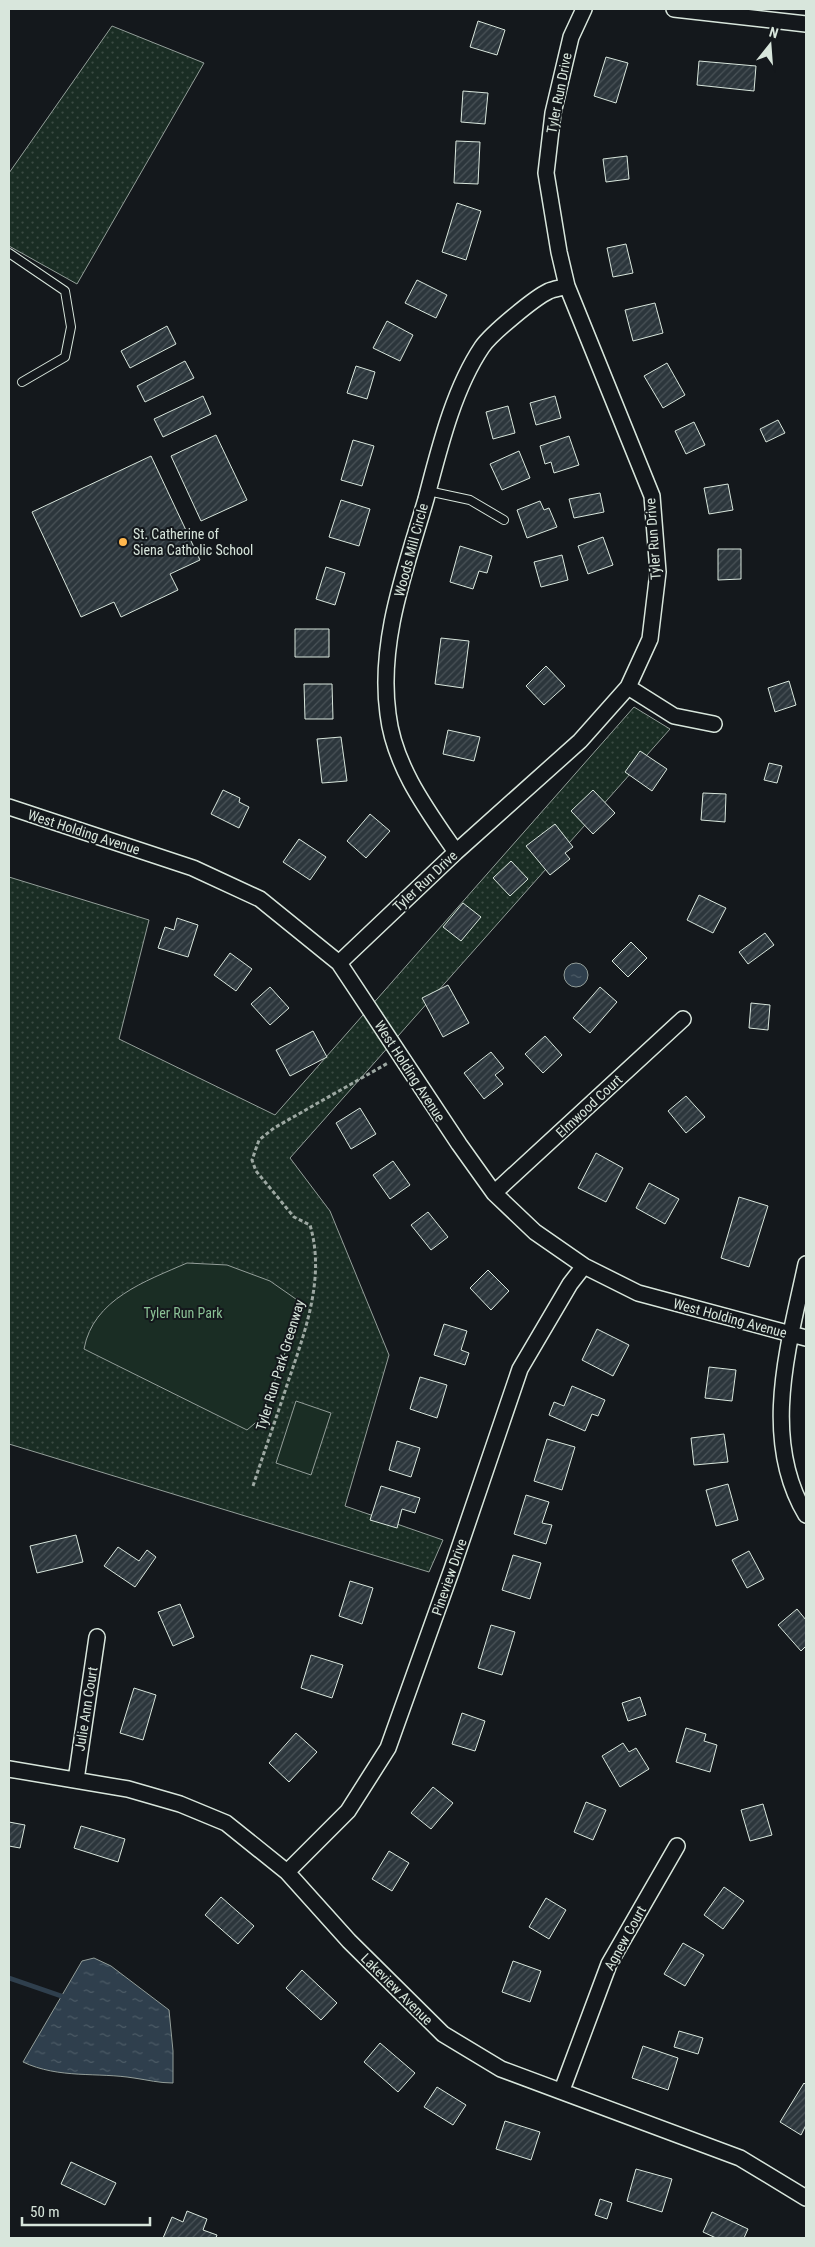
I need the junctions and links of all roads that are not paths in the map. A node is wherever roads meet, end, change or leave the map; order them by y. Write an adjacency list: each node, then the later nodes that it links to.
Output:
1 (584, 9): 5 (street, Tyler Run Drive)
2 (674, 9): 3 (street)
3 (806, 24)
4 (9, 253): 6 (lane)
5 (567, 286): 7 (street, Woods Mill Circle); 9 (street, Tyler Run Drive)
6 (22, 382)
7 (428, 491): 8 (lane); 12 (street, Woods Mill Circle)
8 (504, 520)
9 (628, 687): 10 (street); 12 (street, Tyler Run Drive)
10 (714, 724)
11 (9, 807): 13 (street, West Holding Avenue)
12 (456, 852): 13 (street, Tyler Run Drive)
13 (339, 963): 15 (street, West Holding Avenue)
14 (683, 1019): 15 (street, Elmwood Court)
15 (494, 1194): 17 (street, West Holding Avenue)
16 (806, 1264): 18 (street)
17 (584, 1266): 18 (street, West Holding Avenue); 25 (street, Pineview Drive)
18 (791, 1334): 19 (street, West Holding Avenue); 20 (street)
19 (806, 1338)
20 (806, 1515)
21 (97, 1637): 23 (street, Julie Ann Court)
22 (9, 1769): 23 (street, Lakeview Avenue)
23 (76, 1780): 25 (street, Lakeview Avenue)
24 (677, 1846): 26 (street, Agnew Court)
25 (288, 1872): 26 (street, Lakeview Avenue)
26 (562, 2090): 27 (street, Lakeview Avenue)
27 (806, 2198)

